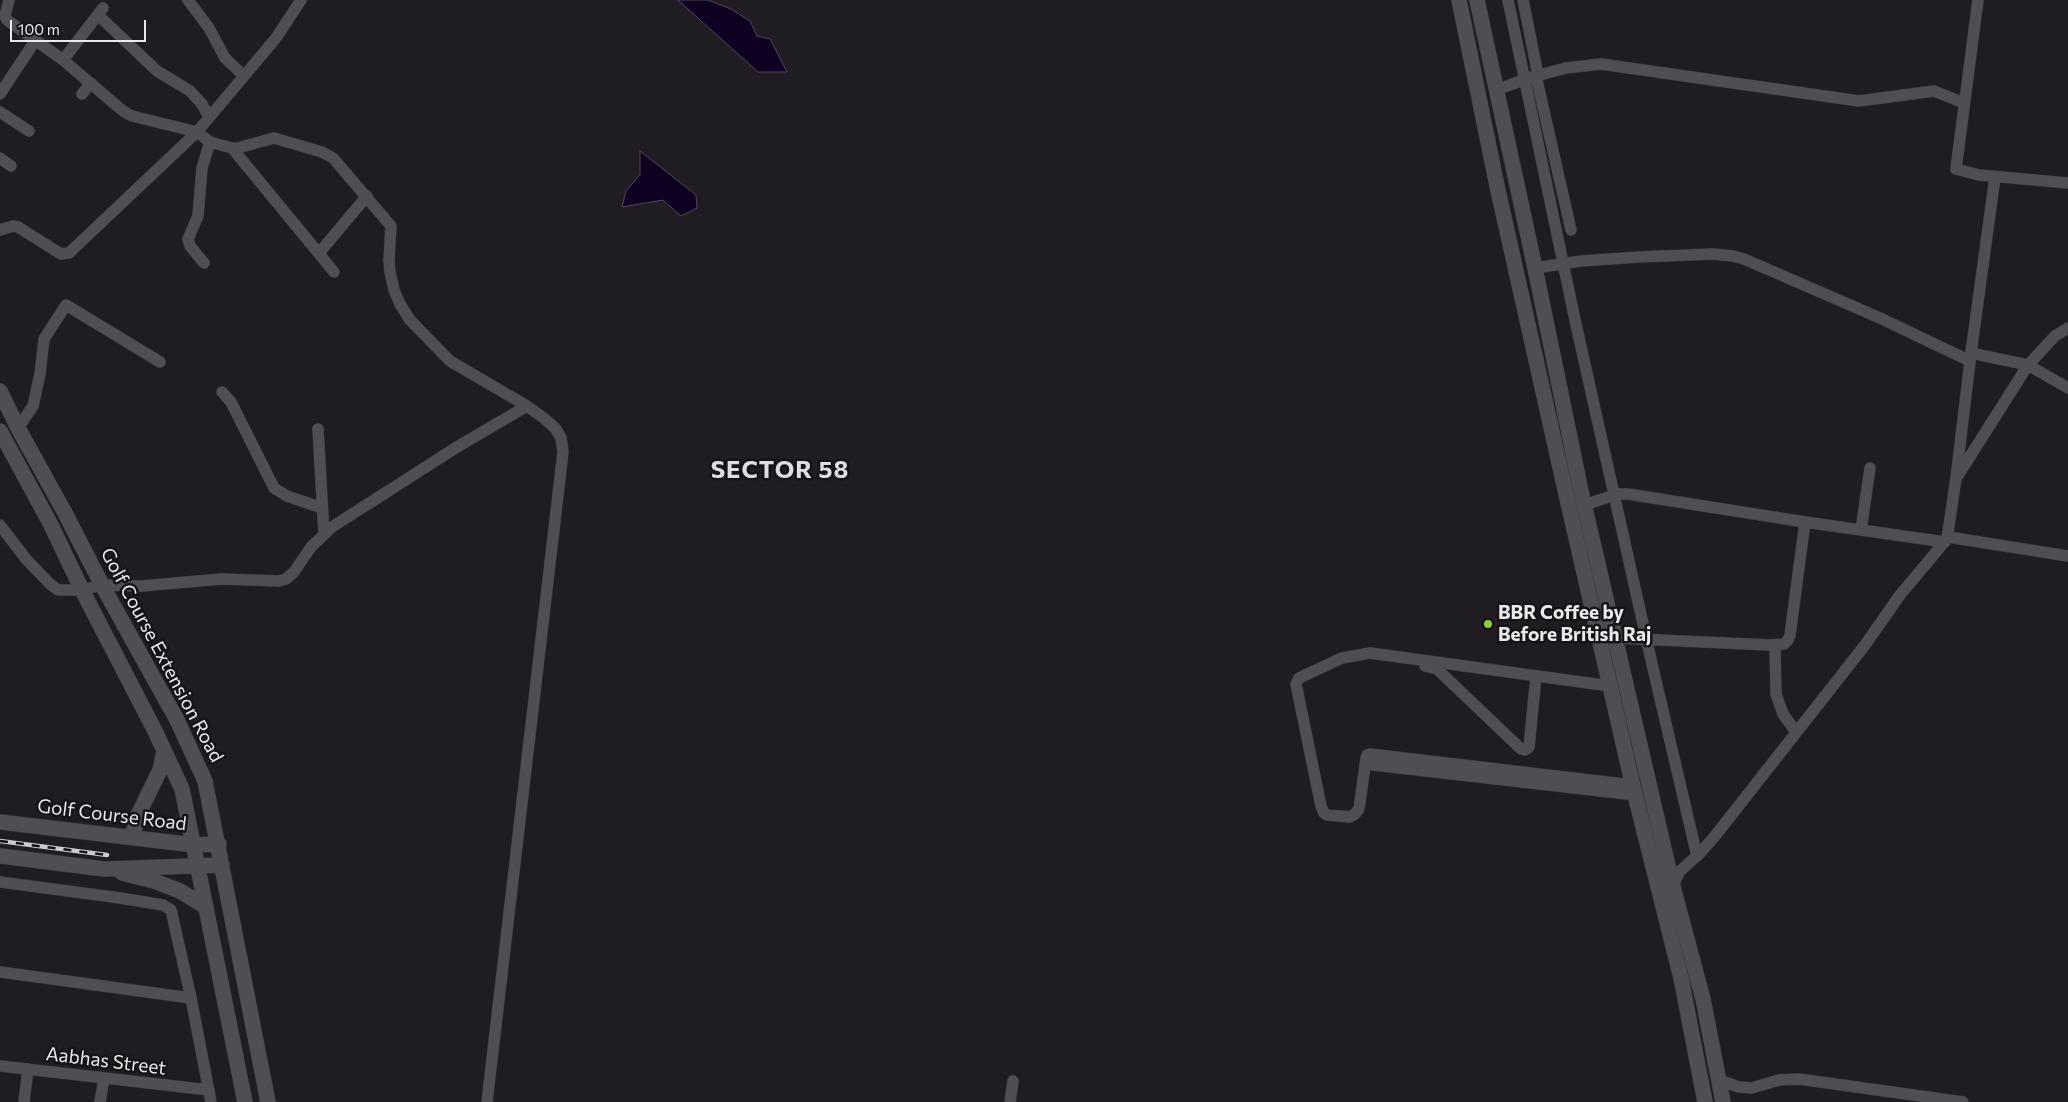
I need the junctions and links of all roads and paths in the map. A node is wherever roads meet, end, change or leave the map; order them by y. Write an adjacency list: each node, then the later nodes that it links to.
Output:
1 (9, 0): 9 (street)
2 (300, 0): 12 (street)
3 (1458, 0): 67 (street)
4 (1477, 0): 16 (street)
5 (1508, 0): 13 (street)
6 (1522, 0): 11 (street)
7 (1978, 0): 19 (street)
8 (192, 2): 12 (street)
9 (34, 39): 10 (street); 17 (street)
10 (63, 60): 14 (street); 21 (street)
11 (1537, 75): 13 (street); 19 (street); 32 (street)
12 (244, 76): 21 (street)
13 (1524, 79): 16 (street); 35 (street)
14 (91, 84): 18 (street); 23 (street)
15 (178, 90): 21 (street)
16 (1496, 90): 36 (street)
17 (0, 94)
18 (82, 94)
19 (1964, 103): 28 (street)
20 (0, 112): 22 (street)
21 (208, 120): 23 (street)
22 (29, 131)
23 (198, 132): 24 (street); 31 (street)
24 (210, 142): 25 (street); 34 (street)
25 (232, 148): 30 (street); 33 (street)
26 (0, 158): 27 (street)
27 (11, 166)
28 (1995, 177): 29 (street); 39 (street)
29 (2068, 183)
30 (367, 196): 33 (street); 45 (street)
31 (0, 230)
32 (1571, 230)
33 (319, 253): 37 (street)
34 (204, 263)
35 (1563, 264): 36 (street); 39 (street); 51 (street)
36 (1535, 268): 52 (street)
37 (334, 272)
38 (2068, 328): 41 (street)
39 (1970, 357): 41 (street); 50 (street)
40 (160, 362): 46 (street)
41 (2028, 365): 42 (street); 50 (street)
42 (2068, 388)
43 (0, 391): 46 (street, Golf Course Extension Road)
44 (222, 392): 53 (street)
45 (527, 406): 57 (street); 96 (street)
46 (18, 428): 60 (street, Golf Course Extension Road)
47 (318, 430): 53 (street)
48 (0, 432): 61 (street, Golf Course Extension Road)
49 (1870, 468): 56 (street)
50 (1956, 478): 58 (street)
51 (1614, 496): 52 (street); 54 (street); 63 (street)
52 (1584, 505): 62 (street)
53 (322, 508): 57 (street)
54 (1805, 522): 56 (street); 64 (street)
55 (0, 525): 61 (street)
56 (1861, 530): 58 (street)
57 (324, 534): 60 (street)
58 (1946, 539): 59 (street); 68 (street)
59 (2068, 556)
60 (102, 585): 61 (street); 74 (street, Golf Course Extension Road)
61 (82, 590): 69 (street, Golf Course Extension Road)
62 (1615, 638): 63 (street); 81 (street)
63 (1647, 641): 64 (street); 76 (street)
64 (1775, 646): 68 (street)
65 (1420, 660): 66 (street); 66 (street); 70 (street)
66 (1536, 676): 67 (street)
67 (1610, 686): 70 (street)
68 (1796, 732): 76 (street)
69 (164, 751): 72 (street); 73 (street, Golf Course Extension Road)
70 (1634, 790): 81 (street)
71 (0, 822): 72 (street, Golf Course Road)
72 (132, 837): 73 (street, Golf Course Road)
73 (194, 844): 74 (street, Golf Course Road); 77 (street, Golf Course Extension Road)
74 (219, 844): 78 (street, Golf Course Extension Road)
75 (0, 856): 79 (street)
76 (1697, 856): 81 (street)
77 (197, 865): 78 (street); 79 (street); 82 (street, Golf Course Extension Road)
78 (222, 865): 95 (street, Golf Course Extension Road)
79 (104, 869): 82 (street)
80 (0, 882): 84 (street)
81 (1665, 887): 88 (street); 98 (street)
82 (206, 907): 94 (street, Golf Course Extension Road)
83 (0, 972): 84 (street)
84 (191, 998): 90 (street)
85 (0, 1066): 86 (street, Aabhas Street)
86 (28, 1069): 87 (street, Aabhas Street); 91 (street)
87 (104, 1078): 90 (street, Aabhas Street); 92 (street)
88 (1719, 1080): 99 (street); 100 (street)
89 (1013, 1081): 97 (street)
90 (208, 1090): 93 (street)
91 (24, 1102)
92 (100, 1102)
93 (211, 1102)
94 (245, 1102)
95 (268, 1102)
96 (487, 1102)
97 (1010, 1102)
98 (1705, 1102)
99 (1723, 1102)
100 (1963, 1102)

